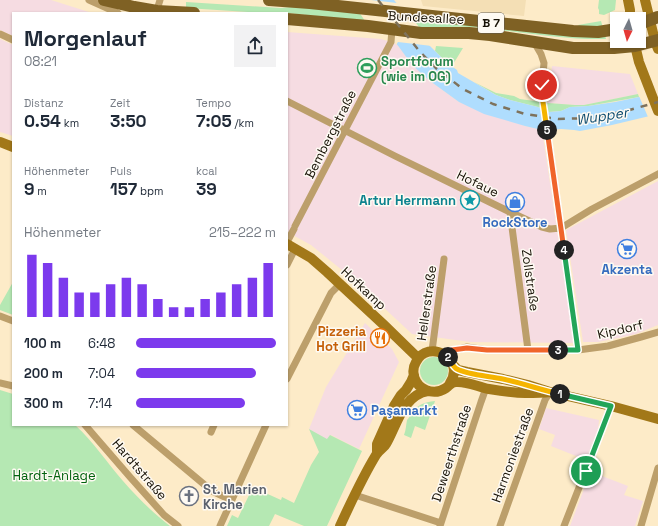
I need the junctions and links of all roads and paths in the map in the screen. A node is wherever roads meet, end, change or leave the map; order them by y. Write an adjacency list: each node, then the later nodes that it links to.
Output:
1 (89, 0): 7 (street)
2 (104, 0): 6 (main road)
3 (269, 0): 12 (main road, Bundesallee / B 7)
4 (628, 0): 9 (street)
5 (645, 0): 11 (street)
6 (157, 8): 8 (main road)
7 (116, 12)
8 (187, 12)
9 (629, 12)
10 (288, 19): 13 (main road, Bundesallee / B 7)
11 (649, 20): 18 (street)
12 (610, 30)
13 (389, 32): 16 (main road, Bundesallee / B 7); 23 (street, Bembergstraße)
14 (0, 34): 15 (street)
15 (12, 40)
16 (534, 42): 19 (main road, Bundesallee / B 7); 28 (street)
17 (646, 43): 18 (main road, Bundesallee / B 7)
18 (657, 43)
19 (612, 48)
20 (635, 48): 22 (street)
21 (288, 102): 23 (street, Hofaue)
22 (658, 111)
23 (345, 130): 27 (street, Hofaue); 29 (street, Bembergstraße)
24 (0, 142): 25 (street)
25 (12, 147)
26 (658, 174): 28 (street)
27 (510, 212): 28 (street, Hofaue); 36 (street, Zollstraße)
28 (561, 228): 37 (street)
29 (290, 245): 30 (street, Bembergstraße); 32 (street, Hofkamp)
30 (288, 258)
31 (444, 258): 38 (street, Hellerstraße)
32 (340, 284): 40 (street, Hofkamp); 43 (street)
33 (0, 316): 34 (street)
34 (12, 321)
35 (658, 332): 37 (street, Kipdorf)
36 (528, 350): 37 (street, Kipdorf); 39 (street, Kipdorf)
37 (578, 350)
38 (432, 351): 39 (street); 40 (street)
39 (444, 354): 41 (street)
40 (418, 358): 42 (street)
41 (454, 366): 44 (street); 46 (street)
42 (414, 375): 49 (street); 56 (street)
43 (288, 377)
44 (490, 377): 48 (street); 50 (street)
45 (0, 383): 47 (street)
46 (450, 383): 48 (street); 49 (street)
47 (12, 386)
48 (486, 388): 50 (street); 60 (street, Deweerthstraße)
49 (428, 391): 56 (street)
50 (550, 392): 51 (street); 64 (street, Harmoniestraße)
51 (611, 406): 52 (street); 65 (street)
52 (658, 419)
53 (87, 426): 61 (street, Hardtstraße)
54 (134, 426): 59 (street)
55 (266, 426): 59 (street)
56 (377, 452): 58 (street)
57 (658, 468): 66 (street)
58 (354, 495): 60 (street); 63 (street)
59 (231, 500): 62 (street)
60 (441, 524)
61 (178, 526)
62 (220, 526)
63 (340, 526)
64 (500, 526)
65 (564, 526)
66 (640, 526)

